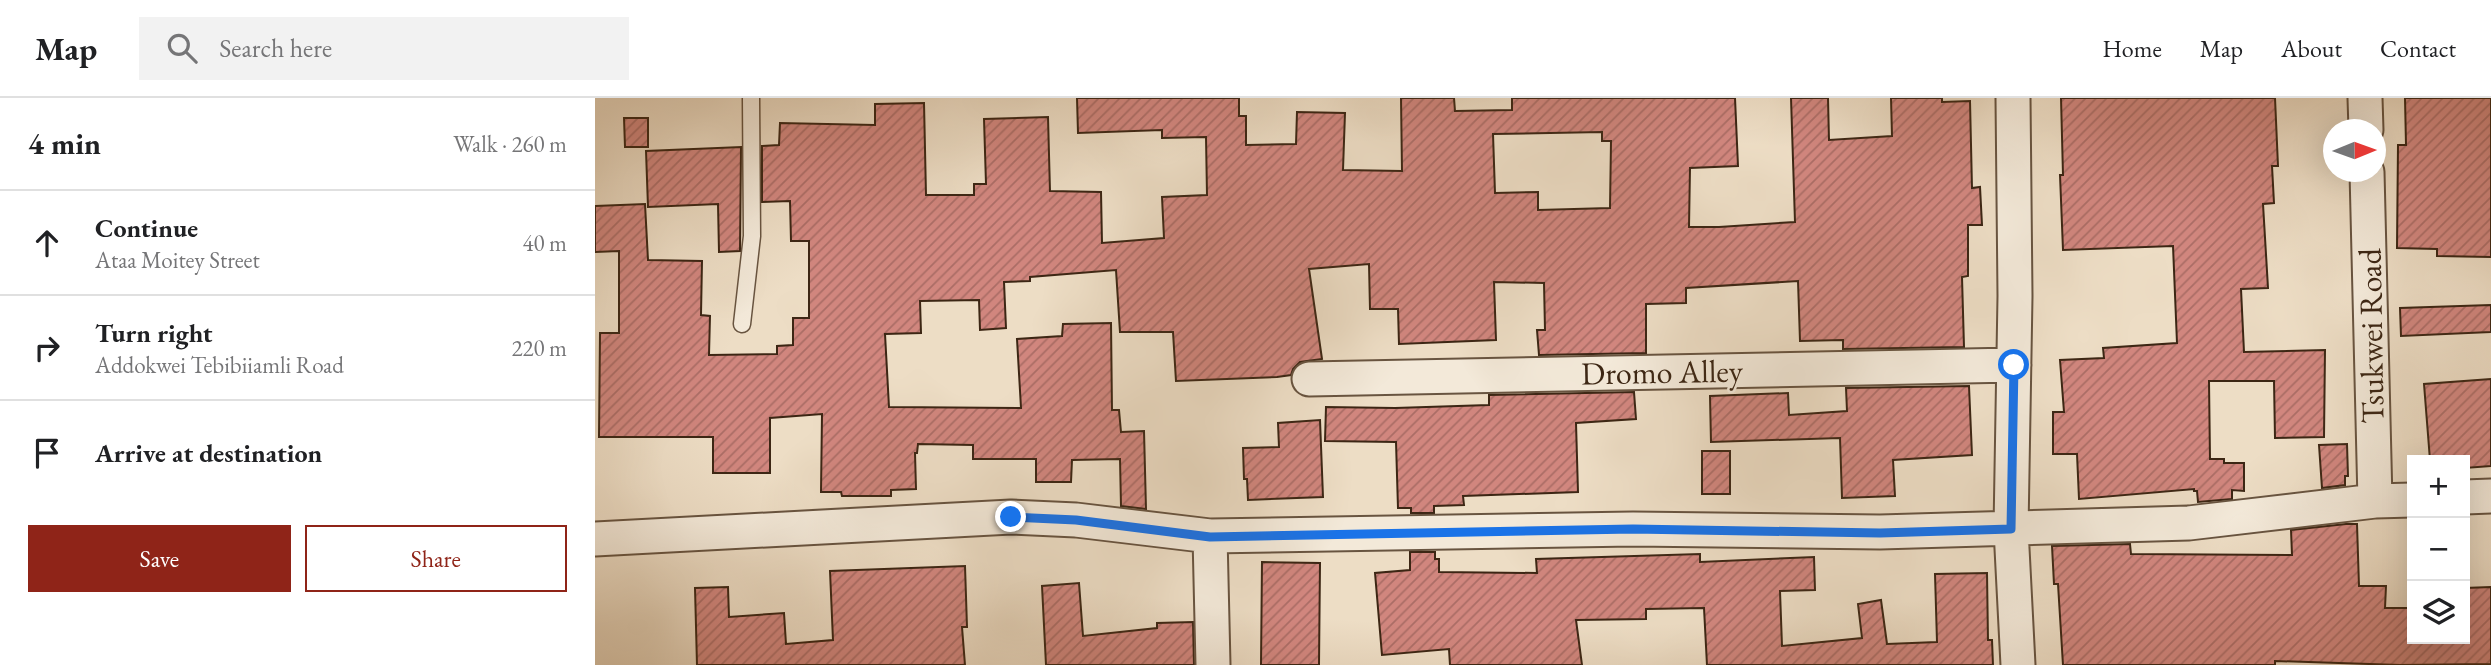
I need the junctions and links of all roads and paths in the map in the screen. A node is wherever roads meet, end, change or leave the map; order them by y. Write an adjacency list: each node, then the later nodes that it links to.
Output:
1 (751, 98): 6 (lane)
2 (2013, 98): 7 (street)
3 (2365, 98): 4 (street)
4 (2366, 119)
5 (2367, 182): 12 (street, Tsukwei Road)
6 (742, 324)
7 (2014, 365): 8 (street, Dromo Alley); 13 (street)
8 (1309, 379)
9 (2491, 496): 10 (street)
10 (2470, 497)
11 (2407, 499): 12 (street)
12 (2375, 501): 13 (street)
13 (2011, 529): 14 (street); 17 (street)
14 (1210, 537): 15 (street); 16 (street)
15 (595, 539)
16 (1213, 665)
17 (2018, 665)

